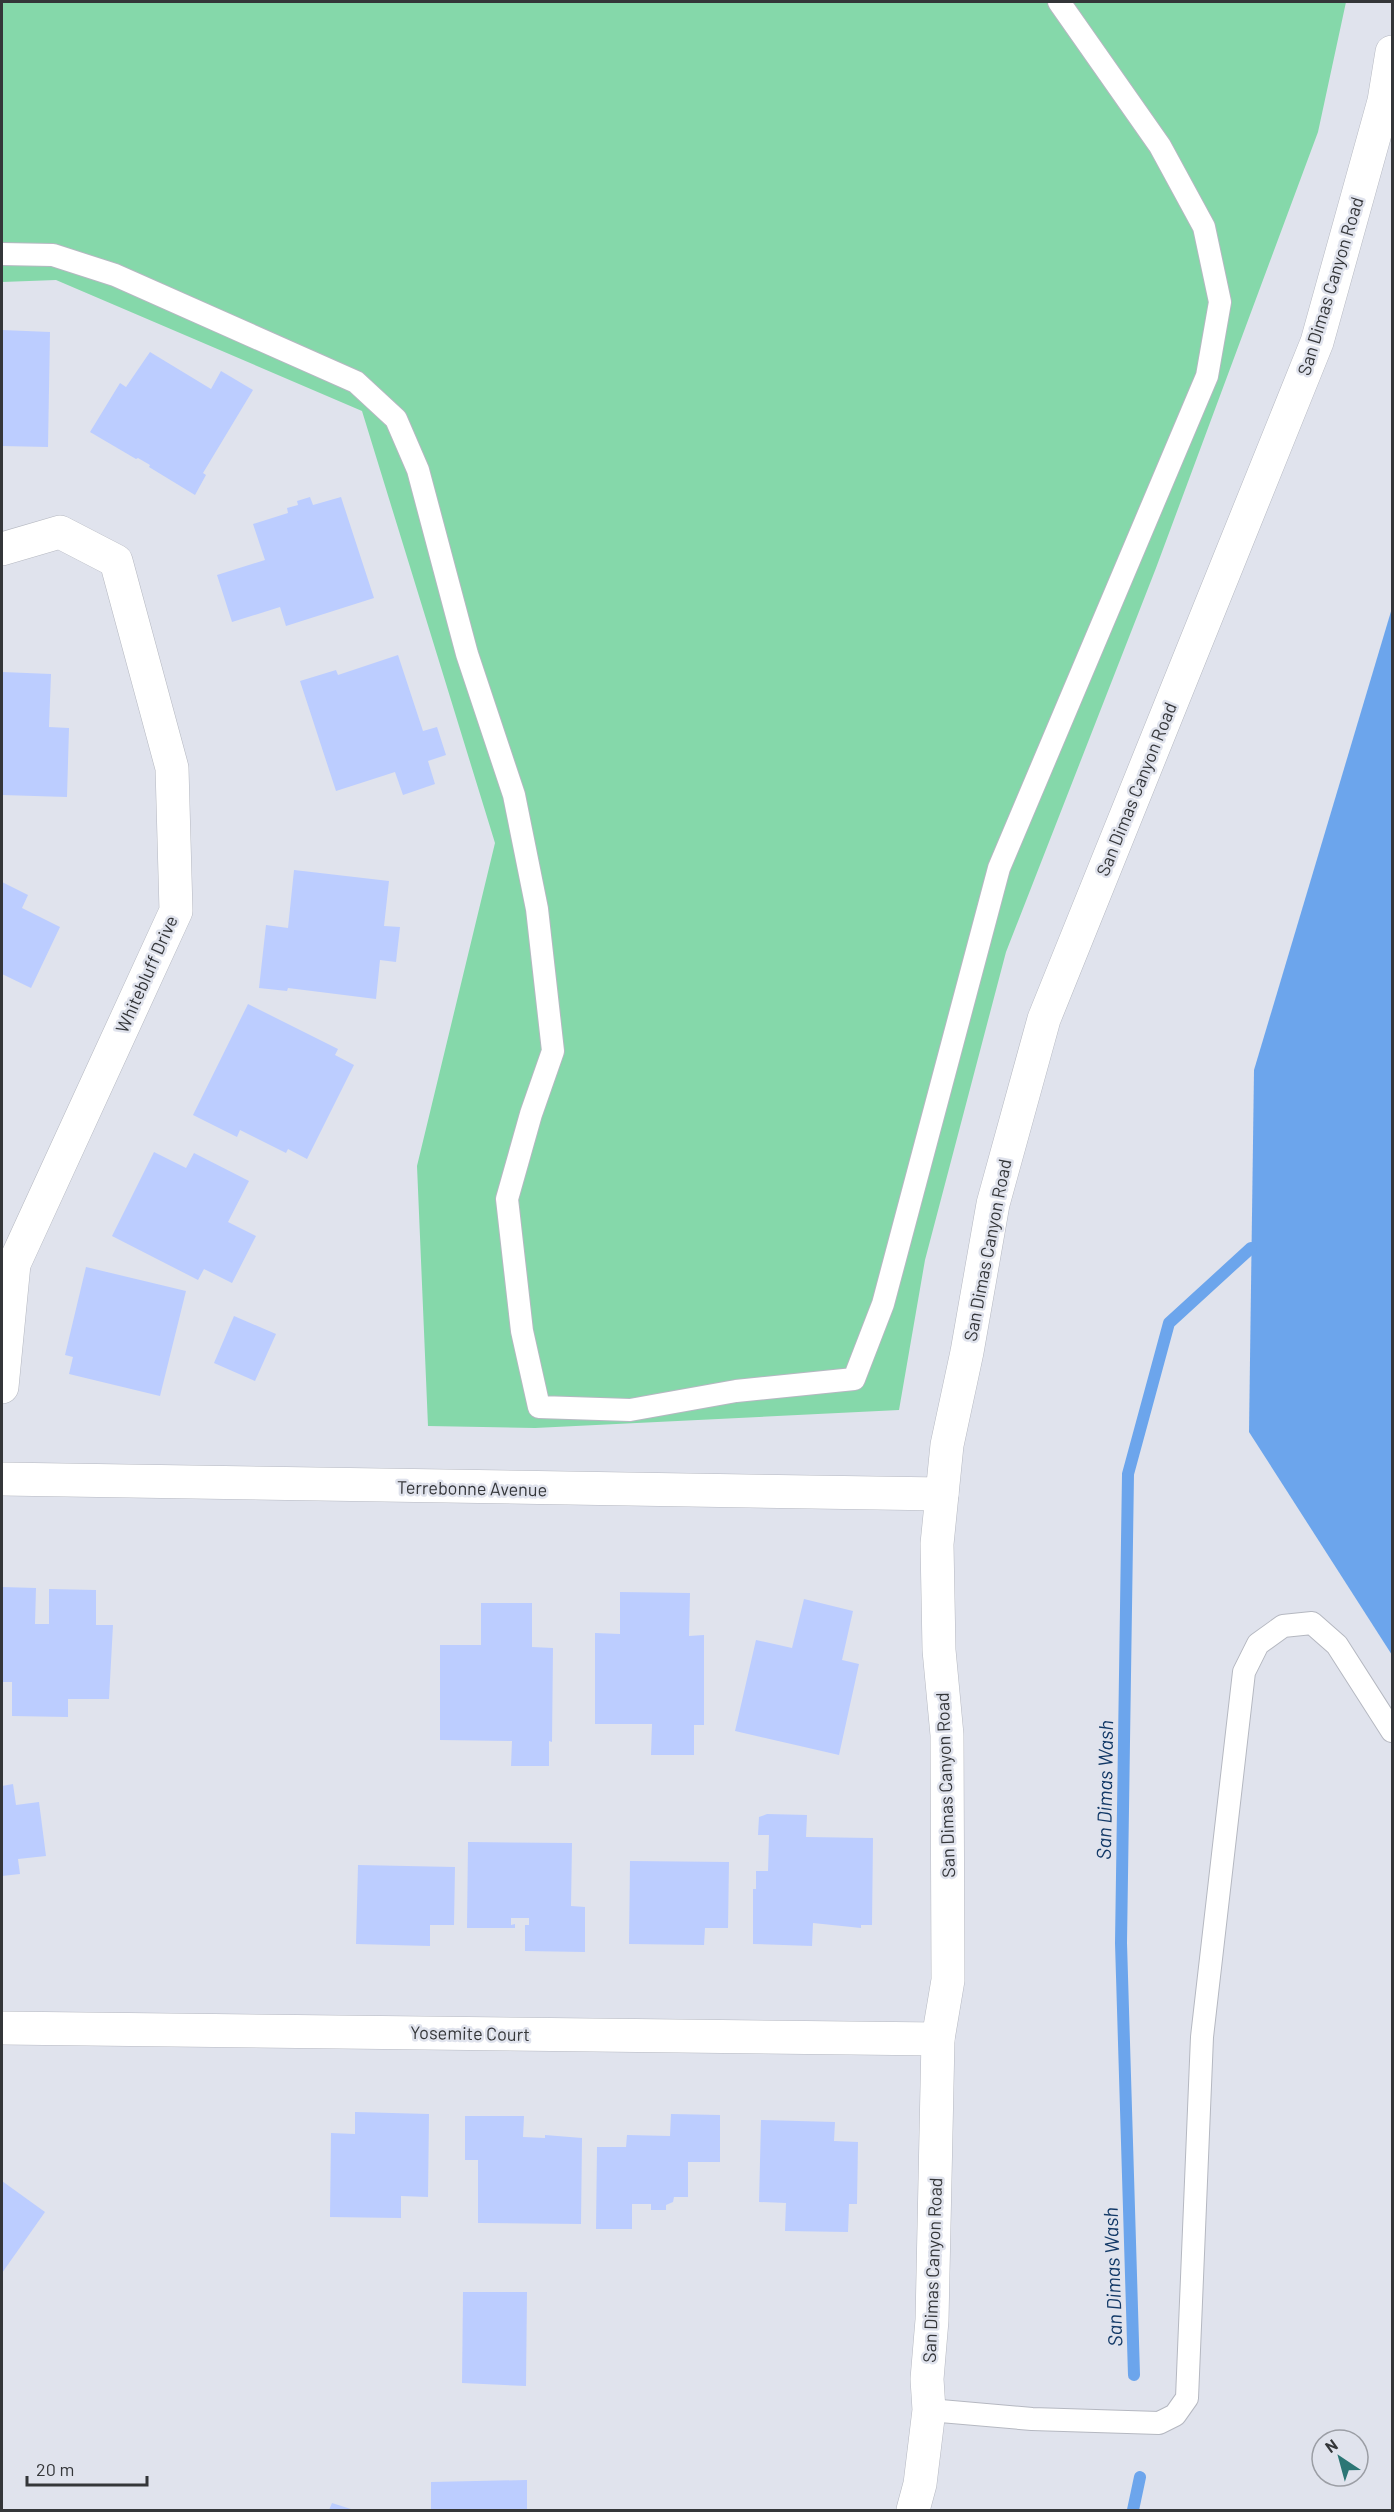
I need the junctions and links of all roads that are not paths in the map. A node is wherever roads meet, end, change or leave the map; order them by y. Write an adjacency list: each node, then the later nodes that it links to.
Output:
1 (1059, 2): 3 (lane)
2 (1392, 52): 7 (street, San Dimas Canyon Road)
3 (2, 254)
4 (2, 549): 5 (street, Whitebluff Drive)
5 (2, 1388)
6 (2, 1479): 7 (street, Terrebonne Avenue)
7 (942, 1494): 10 (street, San Dimas Canyon Road)
8 (1392, 1731): 11 (lane)
9 (2, 2028): 10 (street, Yosemite Court)
10 (938, 2039): 11 (street, San Dimas Canyon Road)
11 (929, 2410): 12 (street, San Dimas Canyon Road)
12 (913, 2511)

